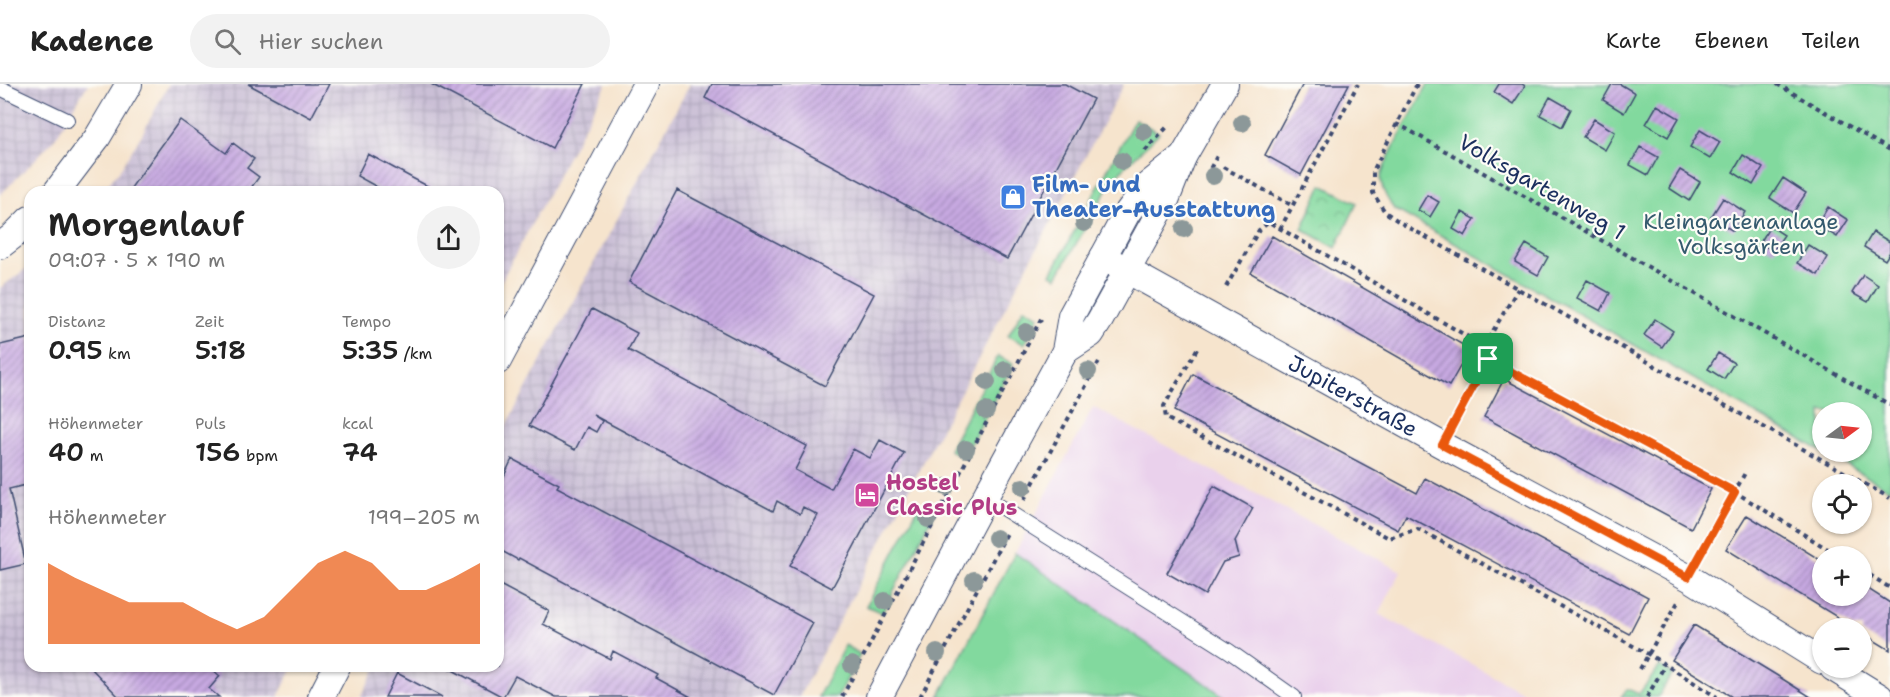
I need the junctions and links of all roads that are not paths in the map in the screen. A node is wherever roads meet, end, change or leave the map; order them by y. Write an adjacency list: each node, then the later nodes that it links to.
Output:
1 (129, 84): 7 (street)
2 (646, 84): 12 (street)
3 (1225, 84): 6 (street)
4 (0, 88): 5 (lane)
5 (67, 120)
6 (1183, 157): 10 (street); 11 (street)
7 (61, 186)
8 (24, 225): 9 (street)
9 (0, 246)
10 (1103, 257): 11 (street, Jupiterstraße); 13 (street)
11 (1127, 271): 13 (street); 15 (street, Jupiterstraße)
12 (504, 350)
13 (1065, 351): 14 (street)
14 (985, 497): 19 (street); 20 (lane)
15 (1812, 655)
16 (334, 672): 18 (street)
17 (1849, 678): 21 (street)
18 (321, 697)
19 (879, 697)
20 (1294, 697)
21 (1880, 697)

